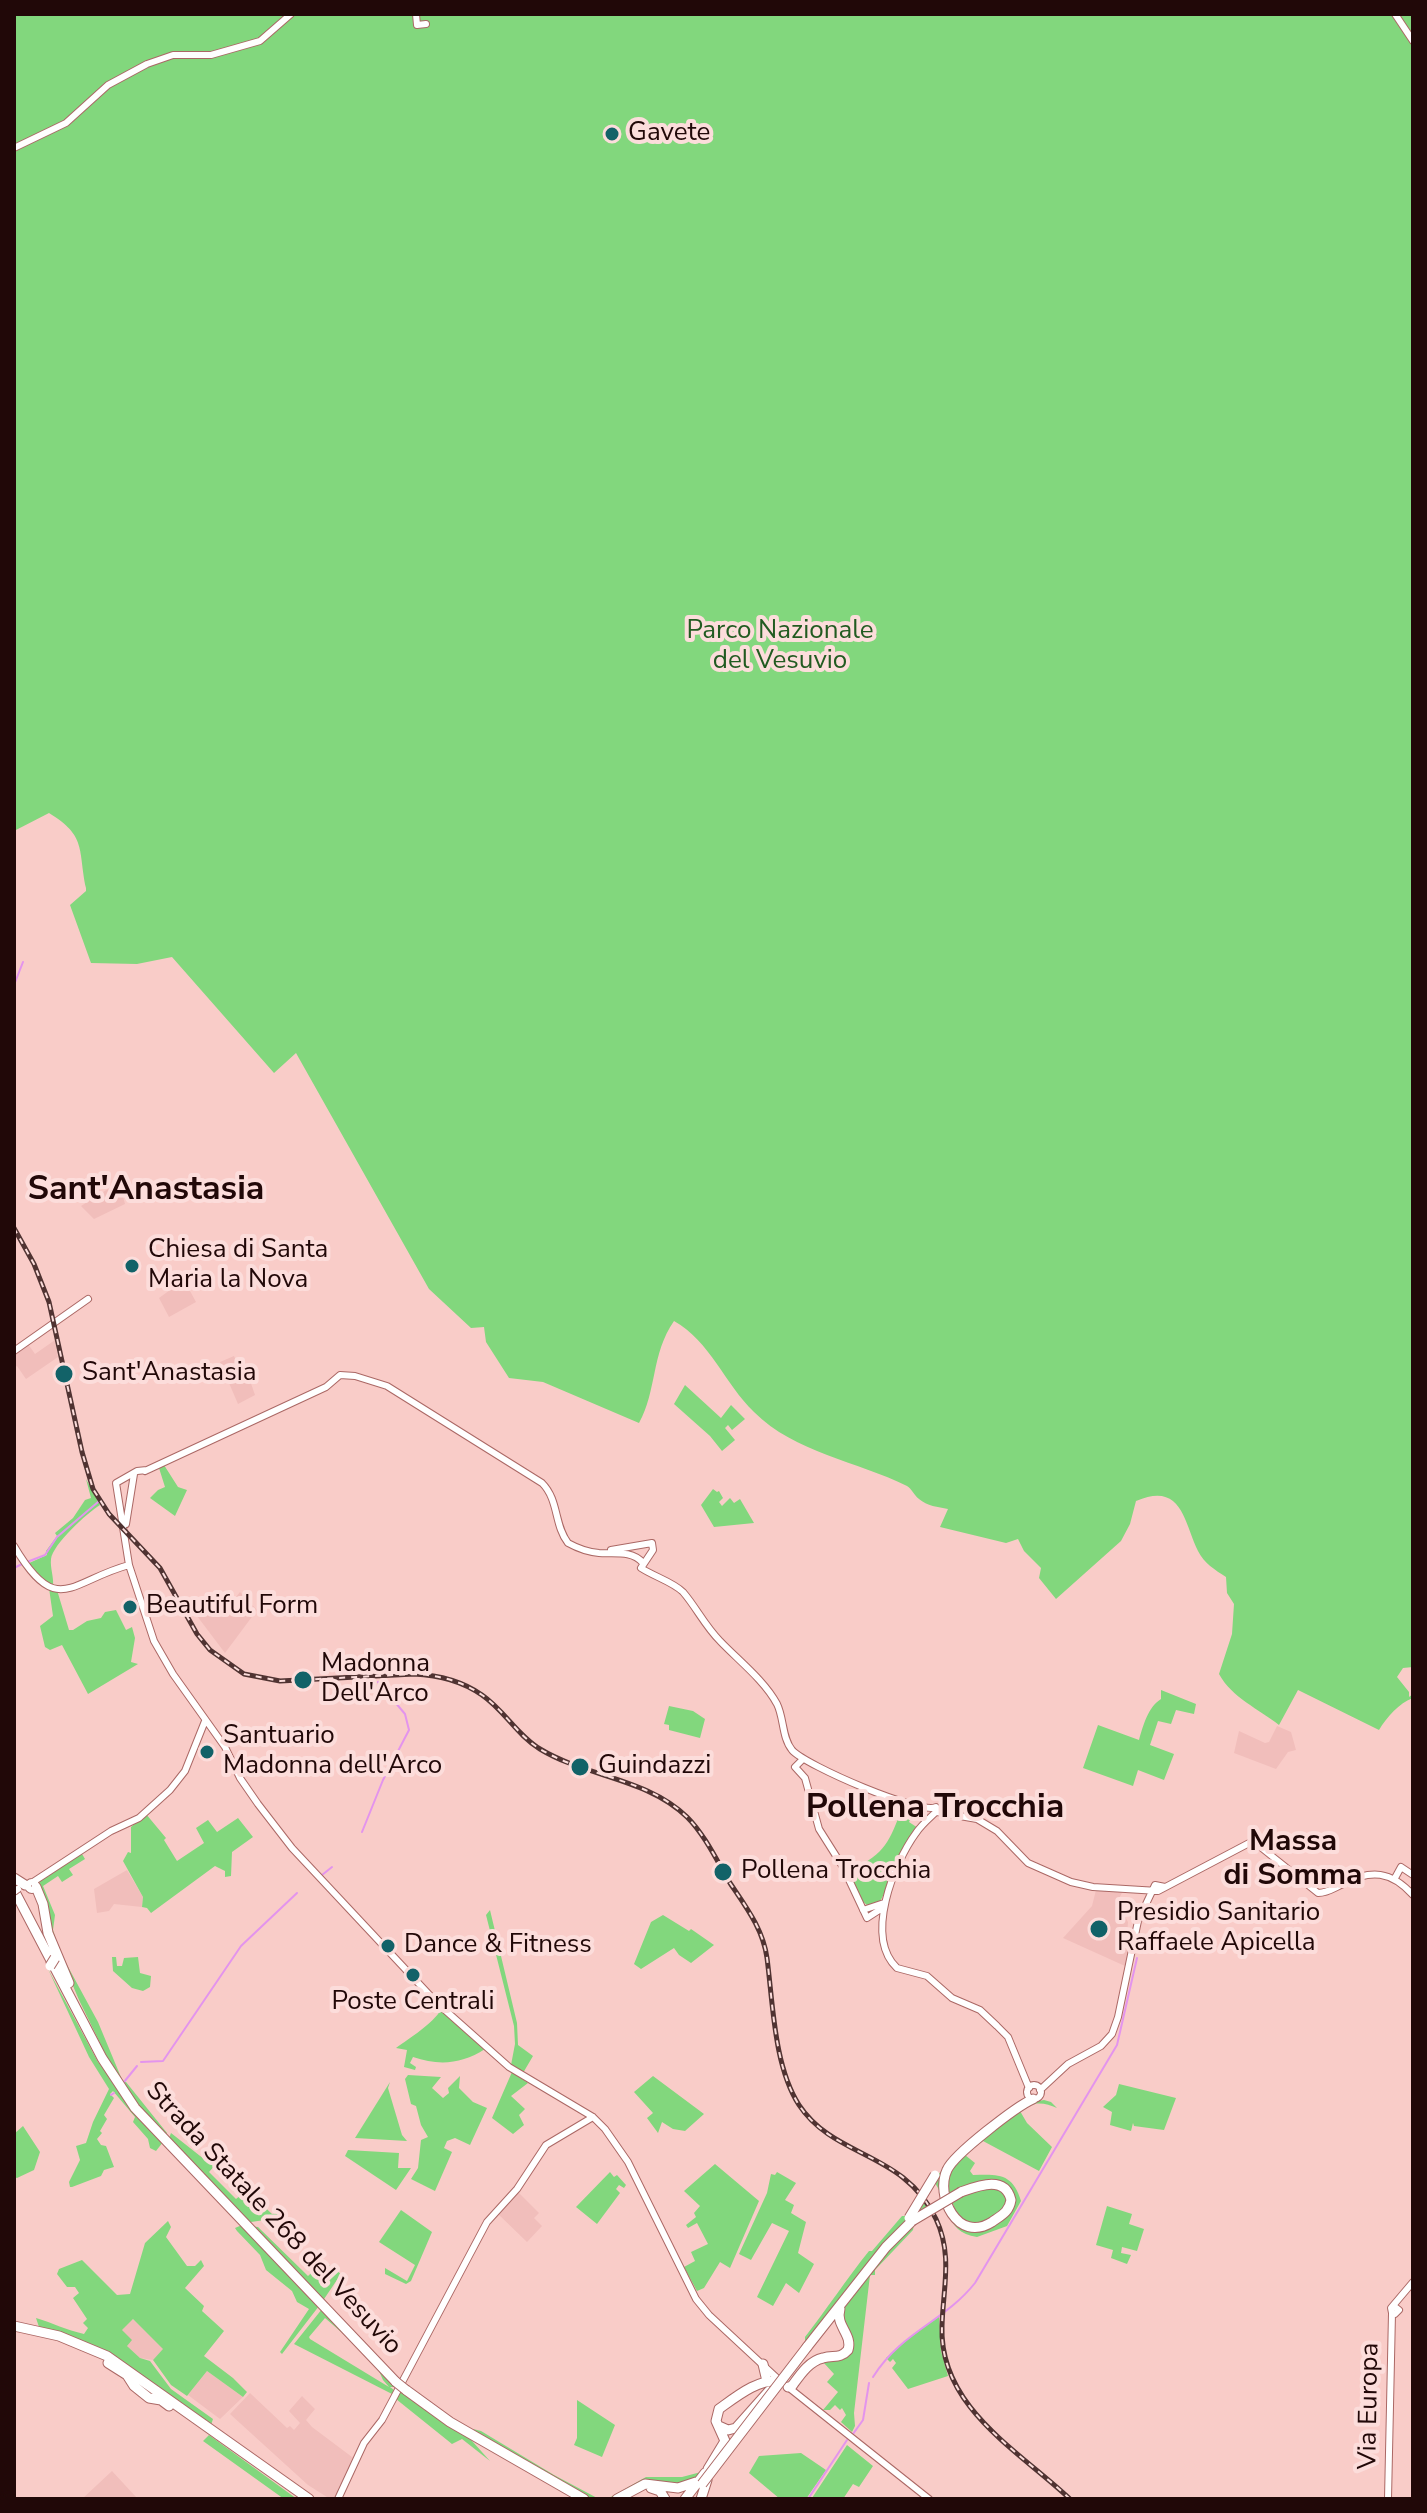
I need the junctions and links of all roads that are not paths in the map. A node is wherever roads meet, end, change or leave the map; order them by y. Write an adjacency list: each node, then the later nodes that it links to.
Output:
1 (291, 14): 6 (street)
2 (416, 14): 4 (street)
3 (1395, 14): 5 (street)
4 (426, 24)
5 (1413, 41)
6 (14, 148)
7 (88, 1299): 8 (street)
8 (14, 1351)
9 (135, 1473): 10 (street); 10 (street); 12 (street)
10 (124, 1517): 13 (street)
11 (14, 1546): 15 (street)
12 (612, 1551): 14 (street); 14 (street)
13 (127, 1555): 15 (street); 16 (street)
14 (642, 1565): 18 (street)
15 (120, 1567): 16 (street)
16 (130, 1569): 17 (street)
17 (207, 1724): 23 (street); 31 (street)
18 (803, 1760): 19 (street); 27 (street)
19 (937, 1811): 24 (street); 26 (street)
20 (1413, 1875): 22 (street)
21 (14, 1878): 23 (highway)
22 (1395, 1878): 24 (street); 25 (street)
23 (27, 1888): 28 (highway); 29 (highway, Strada Statale 268 del Vesuvio)
24 (1155, 1890): 30 (street)
25 (1413, 1895)
26 (884, 1905): 27 (street); 27 (street); 30 (street)
27 (863, 1910)
28 (53, 1958): 29 (highway); 29 (highway)
29 (114, 2079): 49 (highway, Strada Statale 268 del Vesuvio, bridge)
30 (1033, 2090): 32 (highway, bridge); 32 (highway, bridge)
31 (595, 2118): 38 (street); 48 (street)
32 (911, 2220): 34 (highway); 37 (highway)
33 (1413, 2282): 56 (street, Via Europa)
34 (856, 2285): 36 (highway); 37 (highway)
35 (14, 2328): 42 (highway); 42 (highway)
36 (847, 2335): 37 (highway); 39 (highway)
37 (808, 2346): 40 (highway, bridge); 44 (highway, bridge)
38 (763, 2364): 39 (highway)
39 (782, 2381): 41 (highway); 45 (street)
40 (769, 2391): 41 (highway, bridge); 43 (highway, bridge)
41 (719, 2426): 43 (highway)
42 (210, 2430): 46 (highway); 47 (highway)
43 (707, 2470): 50 (highway); 53 (highway)
44 (702, 2485): 53 (highway); 54 (highway)
45 (917, 2495): 55 (street)
46 (302, 2499)
47 (309, 2499)
48 (338, 2499)
49 (584, 2499)
50 (617, 2499)
51 (629, 2499): 52 (highway)
52 (665, 2499)
53 (687, 2499)
54 (701, 2499)
55 (929, 2499)
56 (1388, 2499)

